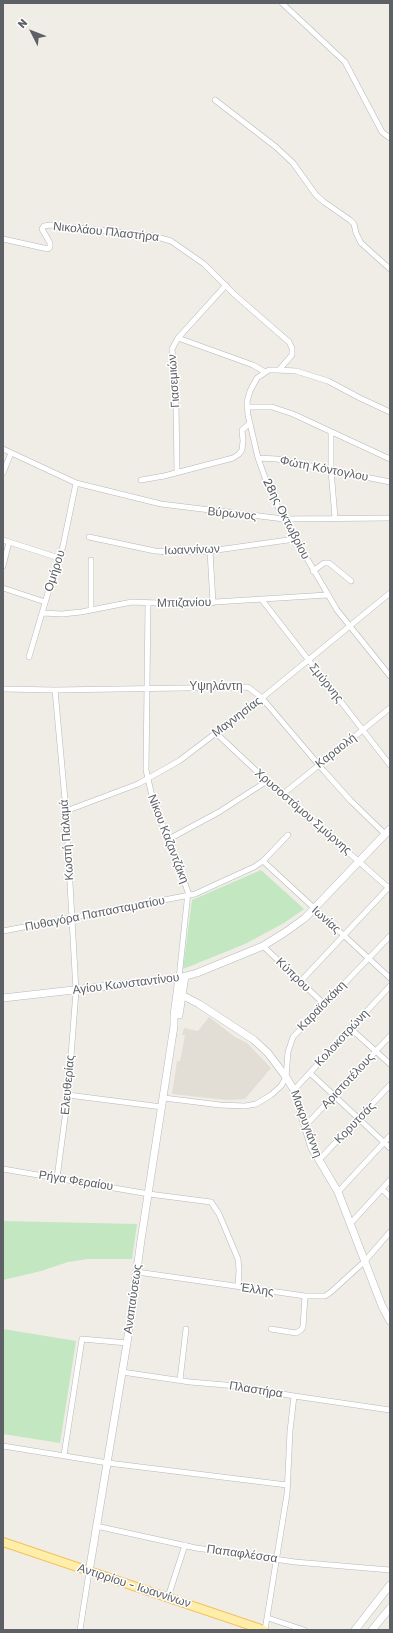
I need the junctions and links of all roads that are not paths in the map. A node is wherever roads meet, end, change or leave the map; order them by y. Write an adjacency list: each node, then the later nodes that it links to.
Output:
1 (282, 3): 3 (street)
2 (215, 100): 5 (street)
3 (390, 138)
4 (3, 239): 6 (street, Νικολάου Πλαστήρα)
5 (390, 269)
6 (226, 285): 7 (street, Γιασεμιών); 8 (street, Νικολάου Πλαστήρα)
7 (178, 338): 9 (street); 19 (street, Γιασεμιών)
8 (279, 370): 9 (street); 11 (street)
9 (265, 372): 10 (street, 28ης Οκτωβρίου)
10 (247, 407): 12 (street, 28ης Οκτωβρίου); 13 (street)
11 (390, 412)
12 (250, 423): 16 (street, 28ης Οκτωβρίου); 19 (street)
13 (331, 432): 17 (street); 18 (street)
14 (3, 449): 15 (street, Βύρωνος)
15 (11, 453): 20 (street); 23 (street, Βύρωνος)
16 (258, 458): 18 (street, Φώτη Κόντογλου); 26 (street, 28ης Οκτωβρίου)
17 (390, 459)
18 (331, 470): 22 (street, Φώτη Κόντογλου); 24 (street)
19 (177, 472): 21 (street)
20 (3, 473)
21 (142, 480)
22 (390, 482)
23 (76, 483): 26 (street, Βύρωνος); 32 (street, Ομήρου)
24 (335, 518): 25 (street, Βύρωνος); 26 (street, Βύρωνος)
25 (390, 518)
26 (284, 519): 28 (street, 28ης Οκτωβρίου)
27 (89, 537): 31 (street, Ιωαννίνων)
28 (295, 539): 31 (street, Ιωαννίνων); 35 (street, 28ης Οκτωβρίου)
29 (3, 540): 30 (street)
30 (9, 542): 32 (street); 34 (street)
31 (210, 551): 43 (street)
32 (59, 558): 41 (street, Ομήρου)
33 (92, 560): 44 (street)
34 (3, 566)
35 (313, 571): 36 (street); 39 (street, 28ης Οκτωβρίου)
36 (351, 581)
37 (3, 588): 41 (street)
38 (390, 593): 46 (street, Μαγνησίας)
39 (327, 595): 40 (street, Μπιζανίου); 46 (street, 28ης Οκτωβρίου)
40 (262, 600): 43 (street, Μπιζανίου); 48 (street, Σμύρνης)
41 (45, 602): 45 (street, Ομήρου)
42 (148, 603): 43 (street, Μπιζανίου); 44 (street, Μπιζανίου); 50 (street, Νίκου Καζαντζάκη)
43 (213, 603)
44 (91, 610): 45 (street, Μπιζανίου)
45 (42, 613): 47 (street, Ομήρου)
46 (350, 627): 48 (street, Μαγνησίας); 49 (street, 28ης Οκτωβρίου)
47 (29, 657)
48 (308, 660): 53 (street, Μαγνησίας); 55 (street, Σμύρνης)
49 (390, 676)
50 (147, 688): 52 (street, Υψηλάντη); 53 (street, Υψηλάντη); 59 (street, Νίκου Καζαντζάκη)
51 (3, 689): 52 (street, Υψηλάντη)
52 (55, 690): 62 (street, Κωστή Παλαμά)
53 (262, 698): 56 (street, Μαγνησίας); 57 (street, Υψηλάντη)
54 (390, 708): 55 (street, Καραολή)
55 (363, 730): 57 (street, Καραολή); 58 (street, Σμύρνης)
56 (216, 733): 59 (street, Μαγνησίας); 60 (street, Χρυσοστόμου Σμύρνης)
57 (318, 764): 61 (street, Καραολή); 63 (street, Υψηλάντη)
58 (390, 765)
59 (148, 780): 62 (street, Μαγνησίας); 65 (street, Νίκου Καζαντζάκη)
60 (267, 781): 61 (street, Χρυσοστόμου Σμύρνης); 65 (street)
61 (283, 794): 67 (street, Χρυσοστόμου Σμύρνης)
62 (66, 811): 71 (street, Κωστή Παλαμά)
63 (388, 832): 67 (street, Αγίου Κωνσταντίνου)
64 (288, 835): 66 (street, Πυθαγόρα Παπασταματίου)
65 (169, 839): 69 (street, Νίκου Καζαντζάκη)
66 (263, 862): 69 (street, Πυθαγόρα Παπασταματίου); 70 (street, Ιωνίας)
67 (360, 862): 68 (street, Χρυσοστόμου Σμύρνης); 70 (street, Αγίου Κωνσταντίνου)
68 (390, 888): 73 (street)
69 (188, 896): 71 (street, Πυθαγόρα Παπασταματίου); 77 (street, Νίκου Καζαντζάκη)
70 (314, 909): 73 (street, Ιωνίας); 75 (street, Αγίου Κωνσταντίνου)
71 (72, 918): 72 (street, Πυθαγόρα Παπασταματίου); 81 (street, Κωστή Παλαμά)
72 (3, 932)
73 (343, 935): 76 (street, Ιωνίας); 79 (street)
74 (390, 936): 76 (street, Καραϊσκάκη)
75 (263, 946): 77 (street, Αγίου Κωνσταντίνου); 79 (street, Κύπρου)
76 (369, 958): 78 (street, Ιωνίας); 84 (street, Καραϊσκάκη)
77 (182, 977): 81 (street, Αγίου Κωνσταντίνου); 82 (street, Αναπαύσεως)
78 (390, 978)
79 (300, 982): 84 (street, Κύπρου)
80 (390, 986): 85 (street, Κολοκοτρώνη)
81 (76, 991): 83 (street, Αγίου Κωνσταντίνου); 93 (street, Ελευθερίας)
82 (181, 994): 90 (street, Μακρυγιάννη); 95 (street, Αναπαύσεως)
83 (3, 998)
84 (324, 1004): 90 (street, Καραϊσκάκη)
85 (350, 1028): 87 (street); 89 (street, Κολοκοτρώνη)
86 (390, 1036): 87 (street, Αριστοτέλους)
87 (376, 1051): 88 (street); 94 (street, Αριστοτέλους)
88 (390, 1064)
89 (310, 1073): 92 (street, Κολοκοτρώνη); 94 (street)
90 (286, 1077): 92 (street, Μακρυγιάννη); 95 (street)
91 (390, 1085): 97 (street, Κορυτσάς)
92 (294, 1090): 98 (street, Μακρυγιάννη)
93 (68, 1095): 96 (street); 104 (street, Ελευθερίας)
94 (334, 1096): 97 (street); 98 (street, Αριστοτέλους)
95 (164, 1098): 96 (street, Αναπαύσεως)
96 (162, 1107): 108 (street, Αναπαύσεως)
97 (359, 1119): 100 (street); 102 (street, Κορυτσάς)
98 (306, 1125): 102 (street, Μακρυγιάννη)
99 (390, 1136): 100 (street)
100 (384, 1142): 101 (street); 107 (street)
101 (390, 1148)
102 (319, 1160): 107 (street, Μακρυγιάννη)
103 (3, 1169): 104 (street, Ρήγα Φεραίου)
104 (57, 1178): 108 (street, Ρήγα Φεραίου)
105 (390, 1180): 106 (street)
106 (382, 1189): 109 (street); 110 (street)
107 (338, 1192): 110 (street, Μακρυγιάννη)
108 (148, 1194): 113 (street, Αναπαύσεως); 114 (street, Ρήγα Φεραίου)
109 (390, 1197)
110 (351, 1223): 112 (street, Μακρυγιάννη)
111 (390, 1232): 112 (street, Έλλης)
112 (365, 1260): 115 (street, Έλλης); 116 (street, Μακρυγιάννη)
113 (137, 1272): 114 (street, Έλλης); 119 (street, Αναπαύσεως)
114 (238, 1287): 115 (street, Έλλης)
115 (305, 1296): 118 (street)
116 (390, 1321)
117 (186, 1329): 121 (street)
118 (271, 1329)
119 (127, 1343): 120 (street, Αναπαύσεως); 125 (street)
120 (122, 1372): 121 (street, Πλαστήρα); 126 (street, Αναπαύσεως)
121 (180, 1380): 122 (street, Πλαστήρα)
122 (294, 1396): 123 (street, Πλαστήρα); 127 (street)
123 (390, 1410)
124 (3, 1446): 125 (street)
125 (64, 1454): 126 (street)
126 (108, 1463): 127 (street); 128 (street, Αναπαύσεως)
127 (287, 1485): 131 (street)
128 (96, 1526): 130 (street, Παπαφλέσσα); 133 (street, Αναπαύσεως)
129 (3, 1542): 133 (main road, Αντιρρίου - Ιωαννίνων)
130 (185, 1545): 131 (street, Παπαφλέσσα); 135 (street)
131 (277, 1559): 132 (street, Παπαφλέσσα); 137 (street)
132 (390, 1570)
133 (89, 1572): 135 (main road, Αντιρρίου - Ιωαννίνων); 138 (street)
134 (390, 1585): 141 (street)
135 (168, 1597): 139 (main road, Αντιρρίου - Ιωαννίνων)
136 (390, 1608): 142 (street)
137 (268, 1618): 139 (street); 140 (street)
138 (80, 1630)
139 (265, 1630)
140 (304, 1630)
141 (354, 1630)
142 (372, 1630)

